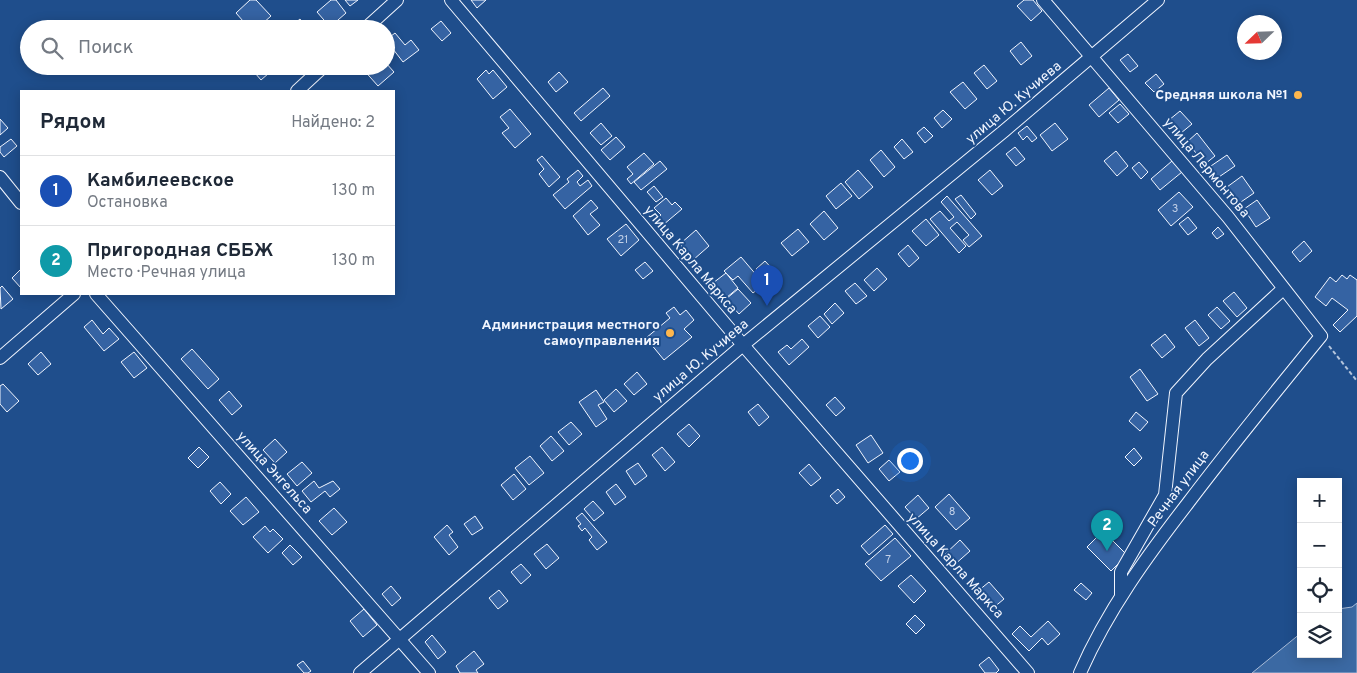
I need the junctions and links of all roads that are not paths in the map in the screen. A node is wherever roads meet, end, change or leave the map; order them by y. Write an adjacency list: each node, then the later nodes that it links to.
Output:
1 (397, 0): 5 (street)
2 (451, 0): 15 (street, улица Карла Маркса)
3 (1044, 0): 6 (street, улица Лермонтова)
4 (1158, 0): 6 (street, улица Ю. Кучиева)
5 (375, 20)
6 (1092, 57): 11 (street, улица Лермонтова); 15 (street, улица Ю. Кучиева)
7 (314, 75): 8 (street)
8 (298, 90)
9 (0, 177): 10 (street)
10 (20, 202)
11 (1283, 289): 14 (street, улица Лермонтова); 17 (street)
12 (73, 295): 16 (street)
13 (97, 295): 18 (street, улица Энгельса)
14 (1321, 336): 17 (street, Речная улица)
15 (742, 345): 18 (street, улица Ю. Кучиева); 21 (street, улица Карла Маркса)
16 (0, 358)
17 (1121, 595): 22 (street, Речная улица)
18 (399, 638): 19 (street, улица Ю. Кучиева); 20 (street, улица Энгельса)
19 (360, 673)
20 (429, 673)
21 (1028, 673)
22 (1080, 673)

